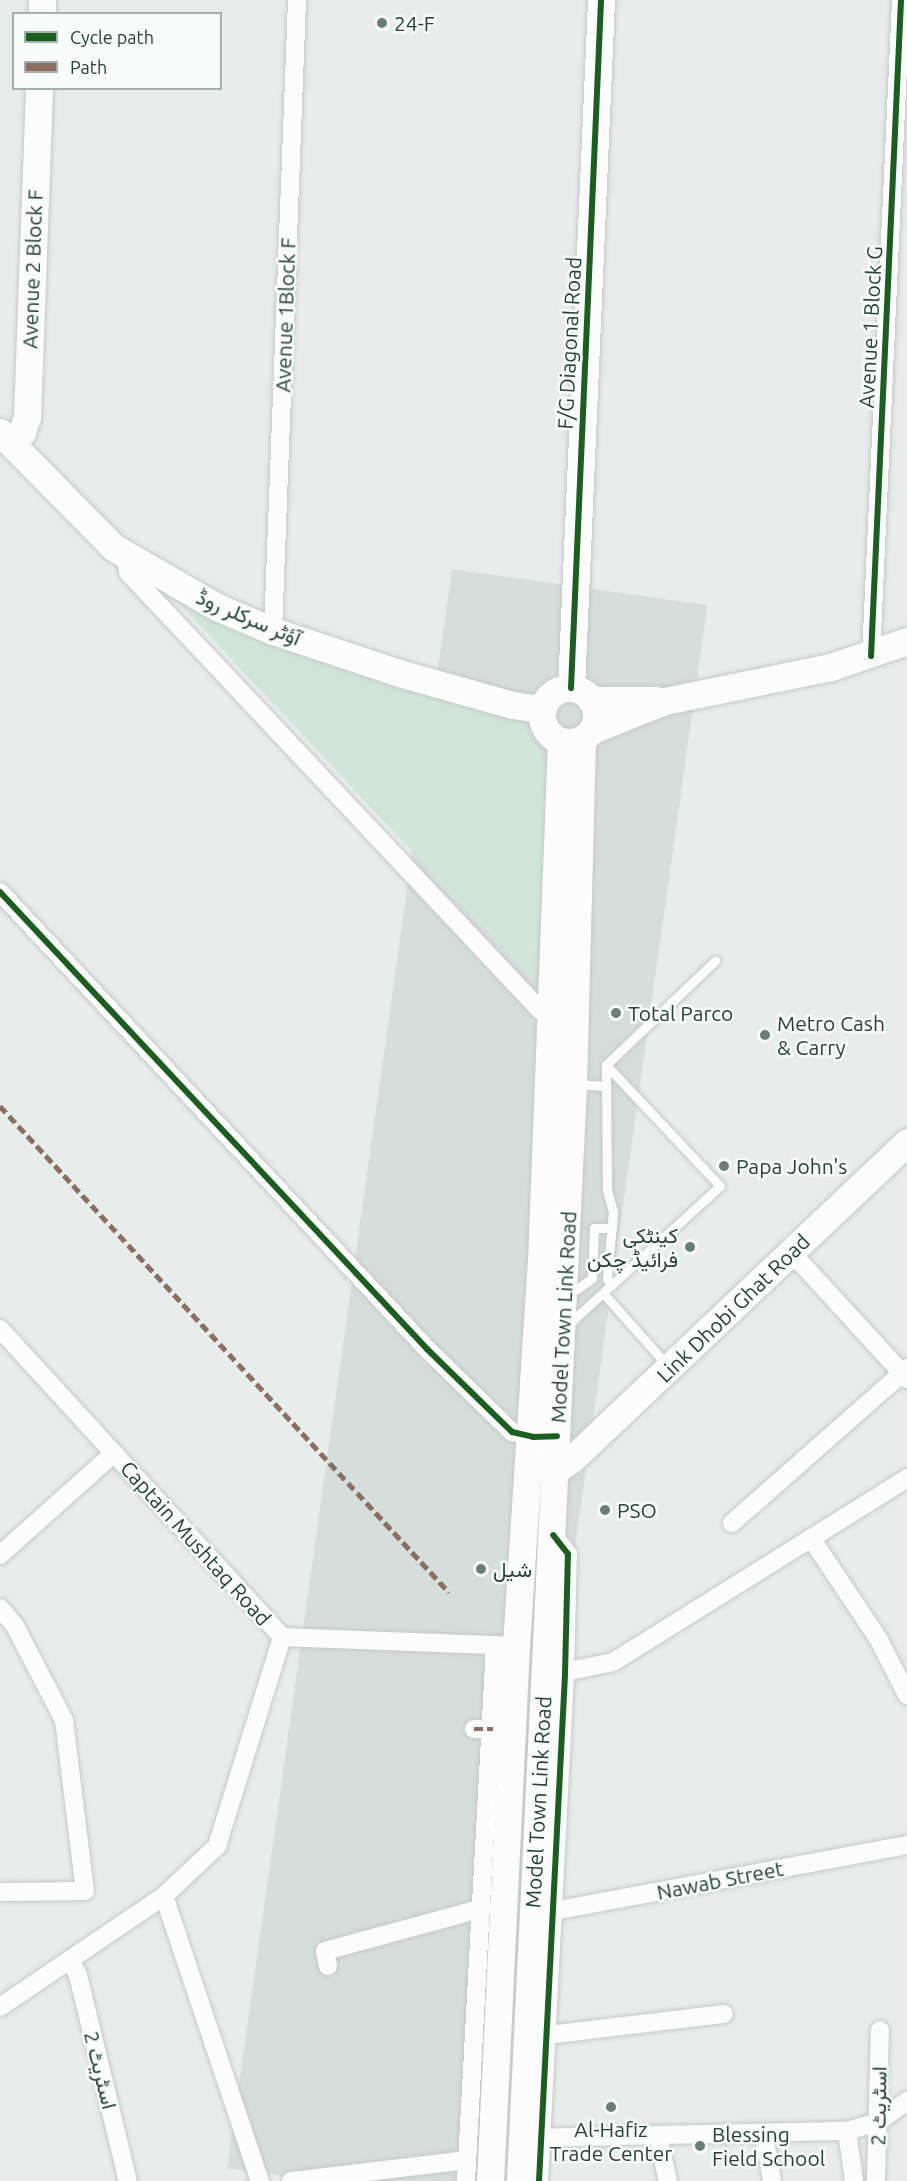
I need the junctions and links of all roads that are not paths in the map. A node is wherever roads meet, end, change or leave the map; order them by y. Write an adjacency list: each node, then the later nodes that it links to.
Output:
1 (297, 0): 7 (street, Avenue 1Block F)
2 (601, 0): 10 (main road, F/G Diagonal Road)
3 (901, 0): 9 (street, Avenue 1 Block G)
4 (39, 90): 5 (main road, Avenue 2 Block F)
5 (4, 438): 6 (main road, آؤٹر سرکلر روڈ)
6 (126, 555): 7 (main road, آؤٹر سرکلر روڈ); 16 (street)
7 (273, 631): 12 (main road, آؤٹر سرکلر روڈ)
8 (907, 641): 9 (main road)
9 (871, 656): 11 (main road)
10 (581, 694): 11 (main road); 12 (main road); 13 (main road)
11 (665, 701): 13 (main road)
12 (542, 709): 13 (main road)
13 (578, 737): 16 (main road, Model Town Link Road); 18 (main road, Model Town Link Road)
14 (0, 892): 30 (street)
15 (715, 962): 17 (lane)
16 (554, 1011): 30 (main road, Model Town Link Road)
17 (606, 1065): 19 (lane); 23 (lane)
18 (573, 1084): 19 (lane); 24 (main road, Model Town Link Road)
19 (606, 1086): 21 (lane)
20 (907, 1142): 22 (main road, Link Dhobi Ghat Road)
21 (612, 1228): 23 (lane); 24 (lane)
22 (791, 1252): 28 (main road, Link Dhobi Ghat Road); 29 (street)
23 (612, 1285): 25 (lane)
24 (564, 1290): 26 (main road, Model Town Link Road)
25 (603, 1293): 26 (lane); 28 (lane)
26 (562, 1320): 30 (main road, Model Town Link Road)
27 (0, 1329): 31 (street, Captain Mushtaq Road)
28 (669, 1368): 32 (main road, Link Dhobi Ghat Road)
29 (905, 1374): 34 (street)
30 (545, 1436): 32 (main road, Model Town Link Road)
31 (114, 1453): 36 (street); 38 (street, Captain Mushtaq Road)
32 (542, 1467): 39 (main road, Model Town Link Road); 40 (main road, Model Town Link Road)
33 (907, 1478): 35 (street)
34 (732, 1523)
35 (811, 1539): 40 (street); 41 (street)
36 (0, 1555)
37 (0, 1608): 45 (street)
38 (282, 1637): 39 (street, Captain Mushtaq Road); 46 (street)
39 (506, 1646): 43 (street); 66 (main road, Model Town Link Road)
40 (555, 1674): 48 (main road, Model Town Link Road)
41 (907, 1695)
42 (474, 1729): 43 (street)
43 (492, 1729): 47 (street)
44 (907, 1845): 48 (street, Nawab Street)
45 (0, 1892)
46 (164, 1896): 49 (street); 63 (street)
47 (483, 1908): 50 (street); 61 (street)
48 (543, 1913): 54 (street); 60 (main road, Model Town Link Road)
49 (70, 1960): 51 (street); 62 (street, اسٹریٹ 2)
50 (328, 1966)
51 (0, 2007)
52 (724, 2014): 54 (street)
53 (880, 2030): 56 (street, اسٹریٹ 2)
54 (547, 2035): 60 (street)
55 (907, 2101): 56 (street)
56 (878, 2122): 57 (street); 72 (street, اسٹریٹ 2)
57 (847, 2131): 58 (street); 71 (street)
58 (764, 2135): 59 (street); 70 (street)
59 (658, 2136): 60 (street); 69 (street)
60 (532, 2138): 67 (main road, Model Town Link Road); 68 (street)
61 (467, 2160): 64 (street); 65 (street)
62 (128, 2181)
63 (260, 2181)
64 (291, 2181)
65 (466, 2181)
66 (490, 2181)
67 (520, 2181)
68 (539, 2181)
69 (668, 2181)
70 (772, 2181)
71 (854, 2181)
72 (876, 2181)

